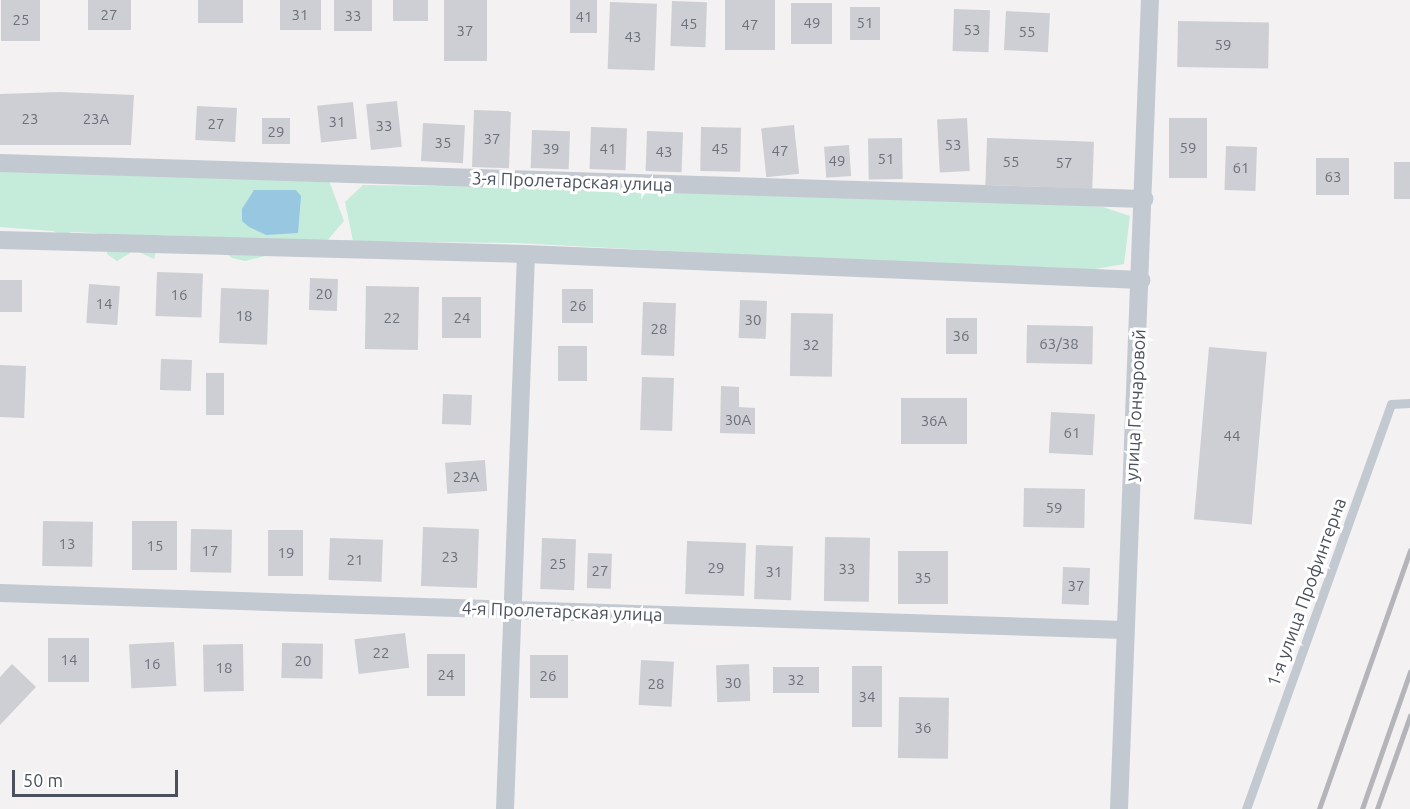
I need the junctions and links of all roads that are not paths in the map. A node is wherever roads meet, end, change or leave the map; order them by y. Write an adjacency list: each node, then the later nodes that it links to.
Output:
1 (1150, 0): 3 (street, улица Гончаровой)
2 (0, 163): 3 (street, 3-я Пролетарская улица)
3 (1144, 199): 6 (street, улица Гончаровой)
4 (0, 240): 5 (street)
5 (526, 254): 6 (street); 9 (street)
6 (1141, 280): 10 (street, улица Гончаровой)
7 (1410, 403): 13 (lane, 1-я улица Профинтерна)
8 (0, 592): 9 (street, 4-я Пролетарская улица)
9 (514, 610): 10 (street, 4-я Пролетарская улица); 11 (street)
10 (1124, 630): 12 (street, улица Гончаровой)
11 (506, 809)
12 (1119, 809)
13 (1246, 809)

